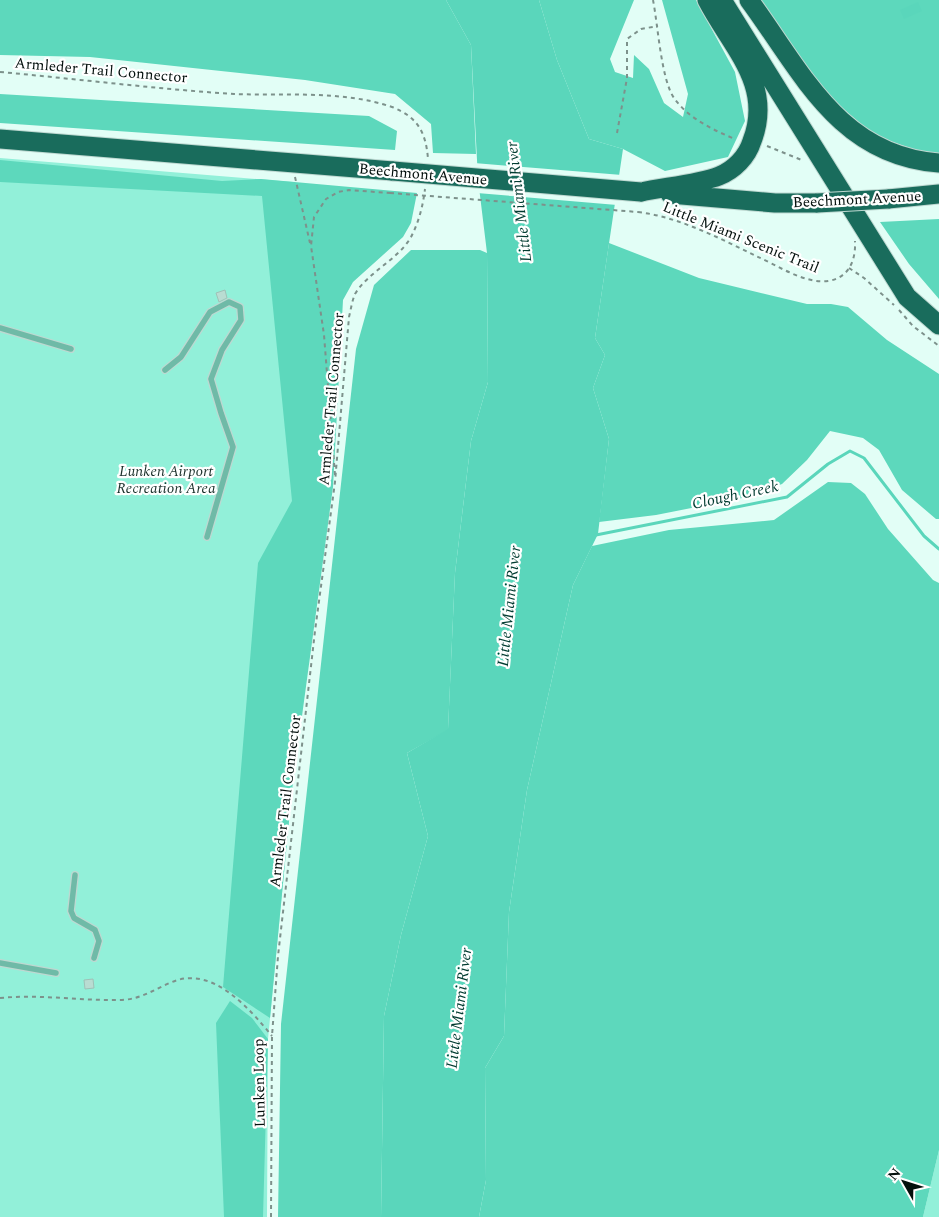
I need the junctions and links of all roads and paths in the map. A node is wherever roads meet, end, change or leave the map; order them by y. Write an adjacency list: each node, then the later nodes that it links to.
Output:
1 (654, 0): 6 (path)
2 (707, 0): 17 (highway)
3 (722, 0): 23 (highway)
4 (735, 0): 22 (highway)
5 (749, 0): 15 (highway)
6 (658, 26): 8 (path); 9 (path)
7 (0, 72): 12 (path, Armleder Trail Connector)
8 (617, 133)
9 (734, 139)
10 (0, 140): 13 (highway, Beechmont Avenue)
11 (767, 146): 14 (path)
12 (428, 161)
13 (292, 163): 17 (highway, Beechmont Avenue, bridge); 20 (path)
14 (807, 163)
15 (939, 163)
16 (426, 183): 28 (path, Armleder Trail Connector)
17 (641, 192): 18 (highway, Beechmont Avenue, bridge)
18 (937, 194)
19 (854, 234): 21 (path)
20 (311, 246): 21 (path, Little Miami Scenic Trail, bridge); 28 (path, Little Miami Scenic Trail)
21 (850, 268): 25 (path)
22 (939, 313)
23 (939, 325)
24 (0, 328): 26 (lane)
25 (939, 346)
26 (72, 349)
27 (165, 370): 29 (lane)
28 (335, 482): 35 (path, Armleder Trail Connector)
29 (206, 537)
30 (75, 875): 31 (lane)
31 (94, 958)
32 (0, 964): 33 (lane)
33 (56, 973)
34 (0, 998): 35 (path, Lunken Loop)
35 (272, 1036): 36 (path, Lunken Loop)
36 (271, 1217)

